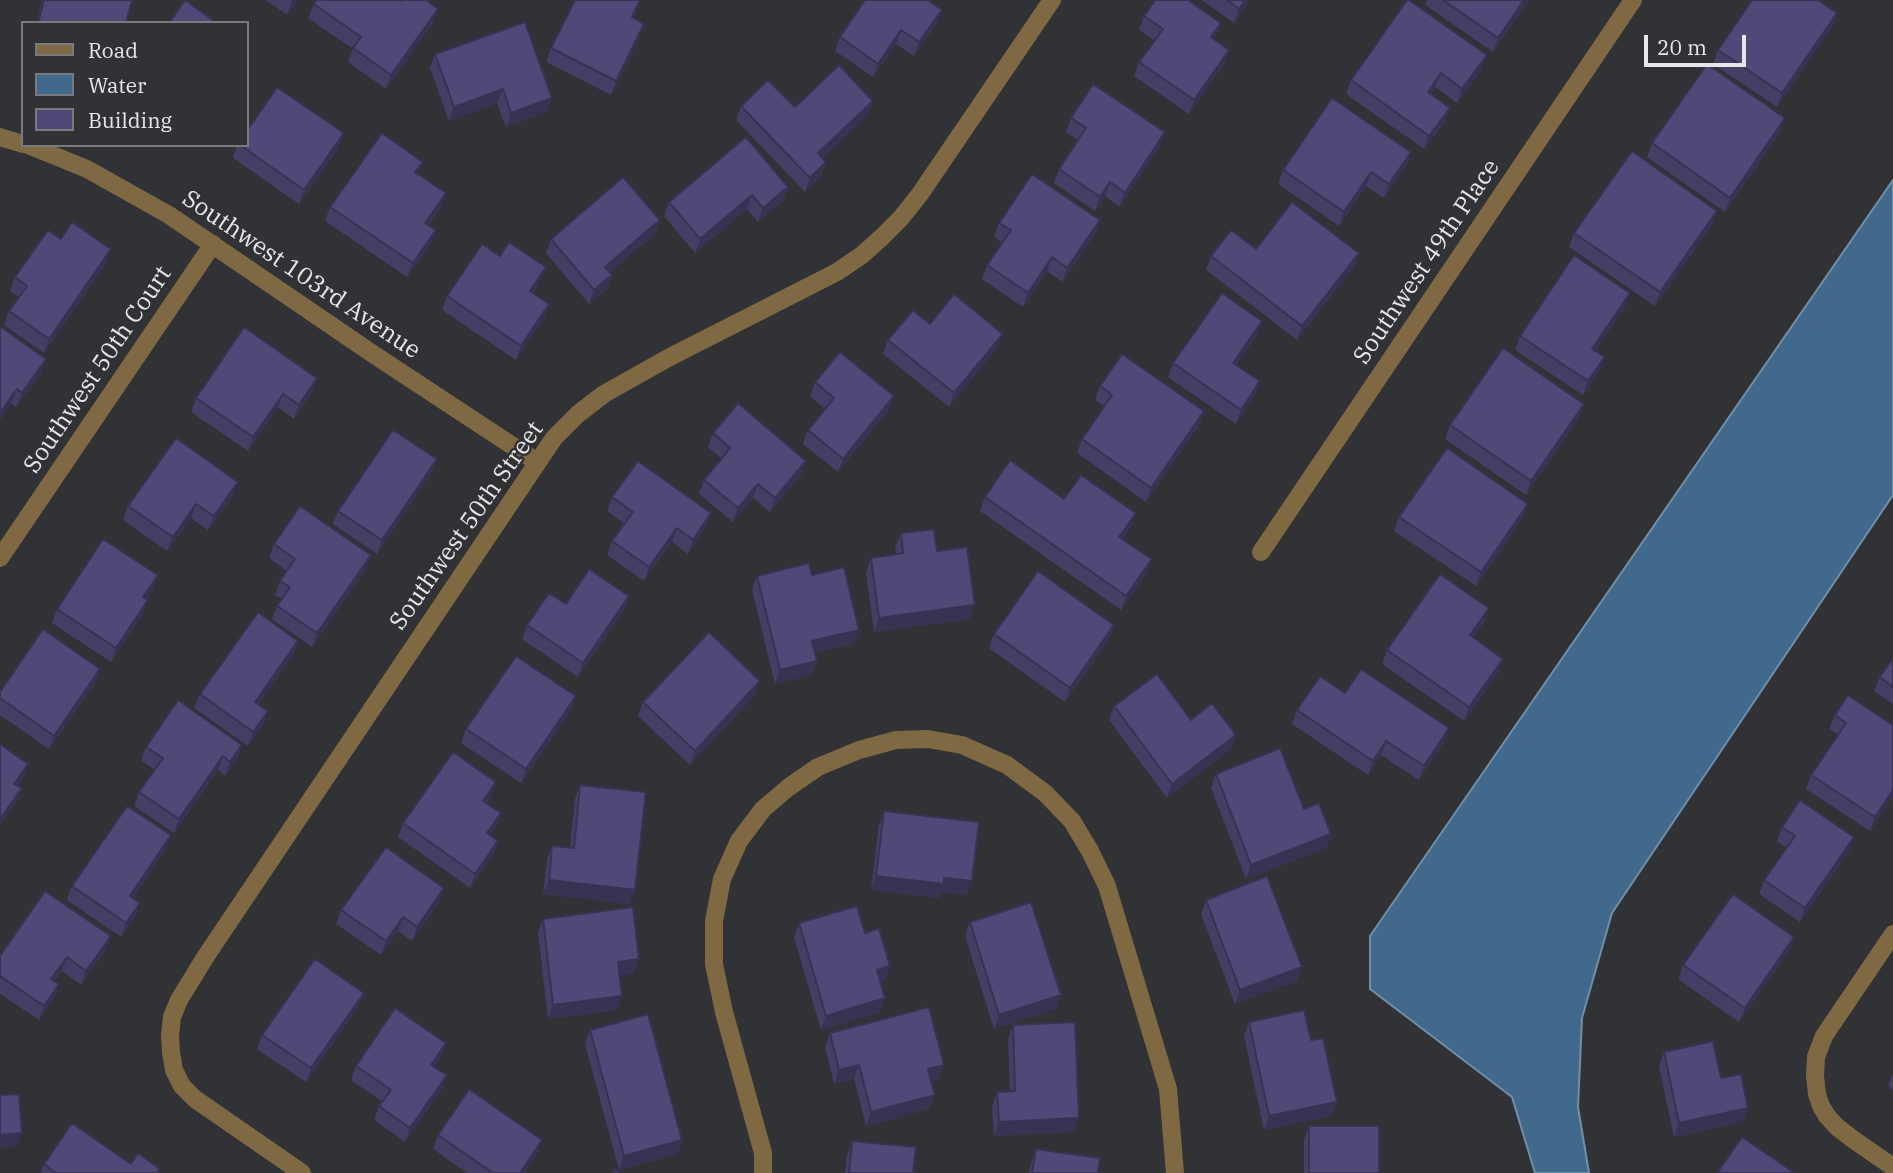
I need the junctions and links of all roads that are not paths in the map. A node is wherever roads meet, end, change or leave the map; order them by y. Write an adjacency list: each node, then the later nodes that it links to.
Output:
1 (1052, 0): 7 (street, Southwest 50th Street)
2 (1633, 0): 8 (street, Southwest 49th Place)
3 (0, 137): 4 (street)
4 (21, 143)
5 (33, 147): 6 (street, Southwest 103rd Avenue)
6 (213, 244): 7 (street, Southwest 103rd Avenue); 9 (street, Southwest 50th Court)
7 (537, 461): 12 (street, Southwest 50th Street)
8 (1261, 552)
9 (0, 558)
10 (1893, 934): 11 (street)
11 (1893, 1167)
12 (302, 1173)
13 (763, 1173): 14 (street)
14 (1175, 1173)

